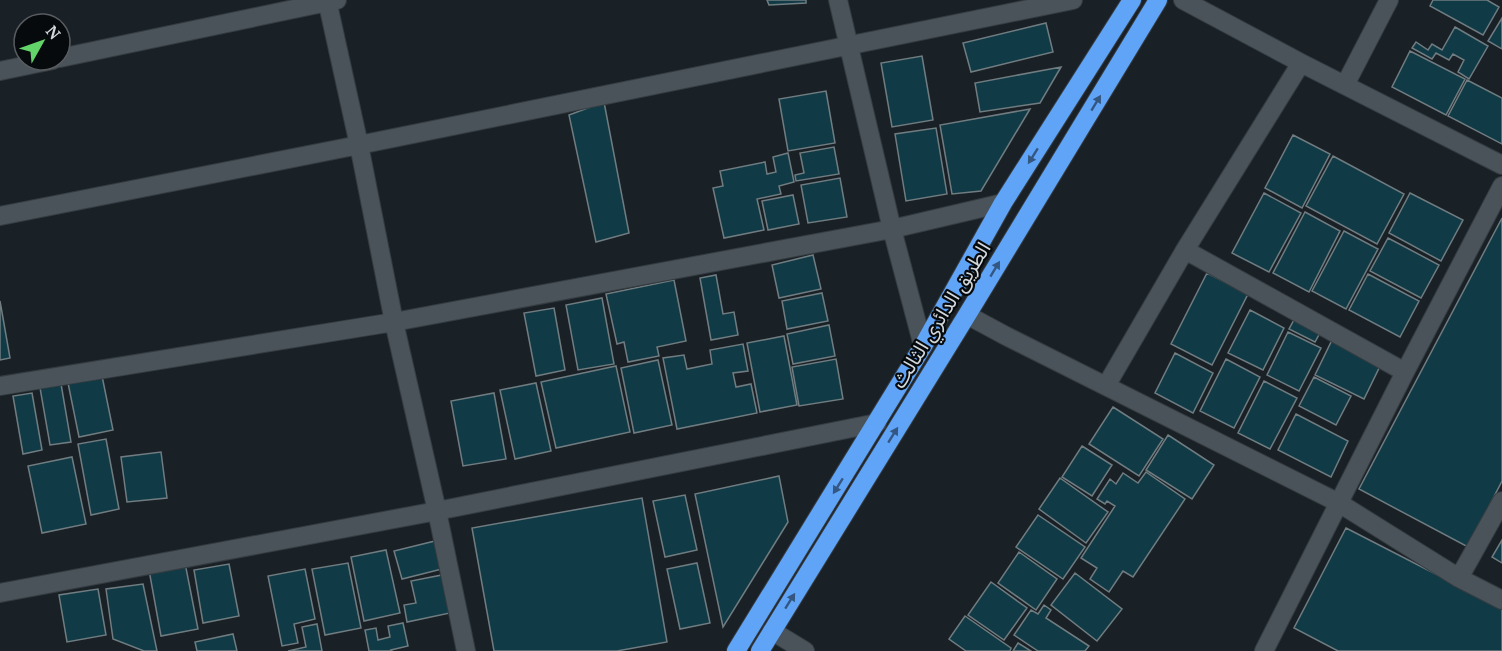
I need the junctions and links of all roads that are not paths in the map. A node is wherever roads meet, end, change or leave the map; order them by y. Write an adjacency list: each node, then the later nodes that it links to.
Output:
1 (838, 0): 8 (street)
2 (1073, 0): 8 (street)
3 (1132, 0): 15 (highway, الطريق الدائري الثالث, one-way to 15)
4 (1158, 0): 19 (highway, الطريق الدائري الثالث, one-way to 4)
5 (1183, 0): 10 (street)
6 (1389, 0): 11 (street)
7 (331, 1): 9 (street); 12 (street)
8 (849, 46): 12 (street); 17 (street)
9 (72, 55)
10 (1301, 63): 11 (street); 18 (street)
11 (1345, 86): 13 (street)
12 (359, 145): 16 (street); 20 (street)
13 (1502, 165)
14 (1502, 186): 22 (street)
15 (1003, 203): 17 (street); 21 (highway, الطريق الدائري الثالث)
16 (0, 216)
17 (892, 229): 20 (street); 21 (street)
18 (1185, 250): 22 (street); 24 (street)
19 (967, 315): 24 (street); 32 (highway, الطريق الدائري الثالث, one-way to 19)
20 (394, 322): 23 (street); 28 (street)
21 (923, 346): 25 (highway, الطريق الدائري الثالث)
22 (1405, 372): 27 (street)
23 (0, 386)
24 (1106, 386): 27 (street)
25 (877, 423): 28 (street); 35 (highway, الطريق الدائري الثالث, one-way to 35)
26 (1502, 501): 29 (street)
27 (1339, 503): 29 (street); 33 (street)
28 (437, 511): 30 (street); 34 (street)
29 (1459, 578): 31 (street)
30 (0, 593)
31 (1502, 600)
32 (772, 631): 36 (highway, الطريق الدائري الثالث); 37 (street)
33 (1268, 650)
34 (466, 651)
35 (736, 651)
36 (760, 651)
37 (805, 651)

